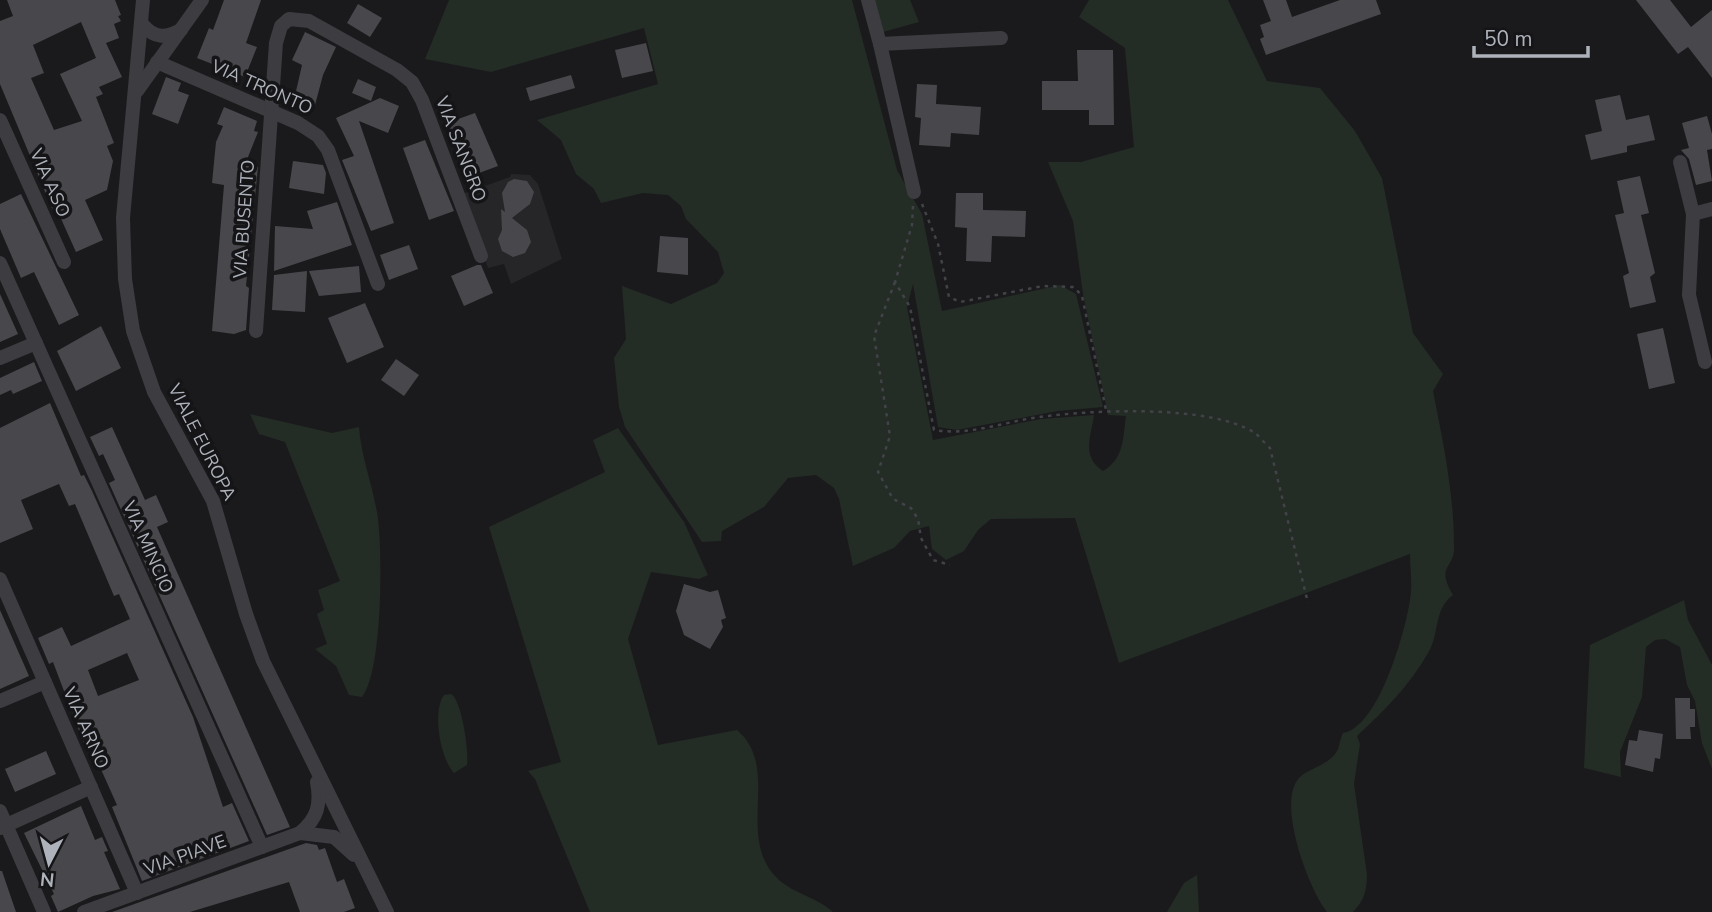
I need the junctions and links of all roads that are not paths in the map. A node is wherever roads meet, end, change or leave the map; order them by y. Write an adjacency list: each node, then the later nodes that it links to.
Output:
1 (143, 0): 4 (street, VIALE EUROPA)
2 (202, 0): 5 (street)
3 (868, 0): 7 (street)
4 (143, 25): 5 (street); 9 (street, VIALE EUROPA)
5 (183, 29): 8 (street)
6 (1001, 38): 7 (street)
7 (880, 44): 13 (street)
8 (157, 62): 9 (street); 10 (street, VIA TRONTO)
9 (137, 92): 27 (street, VIALE EUROPA)
10 (270, 110): 16 (street, VIA SANGRO); 19 (street, VIA TRONTO); 20 (street, VIA BUSENTO)
11 (0, 120): 17 (street, VIA ASO)
12 (1680, 162): 15 (street)
13 (914, 192)
14 (1712, 209): 15 (street)
15 (1693, 214): 23 (street)
16 (481, 256)
17 (64, 261)
18 (0, 263): 21 (street, VIA MINCIO)
19 (378, 284)
20 (257, 331)
21 (36, 343): 22 (street); 32 (street, VIA MINCIO)
22 (0, 358)
23 (1705, 362)
24 (0, 579): 25 (street, VIA ARNO)
25 (45, 681): 26 (street); 28 (street, VIA ARNO)
26 (0, 701)
27 (315, 767): 31 (street); 33 (street, VIALE EUROPA)
28 (91, 788): 30 (street); 34 (street, VIA ARNO)
29 (0, 811): 30 (street)
30 (3, 827): 35 (street)
31 (300, 833): 32 (street, VIA PIAVE); 33 (street, VIA PIAVE)
32 (262, 847): 34 (street, VIA PIAVE)
33 (364, 865): 37 (street, VIALE EUROPA)
34 (137, 893): 36 (street, VIA PIAVE)
35 (44, 912)
36 (84, 912)
37 (387, 912)

